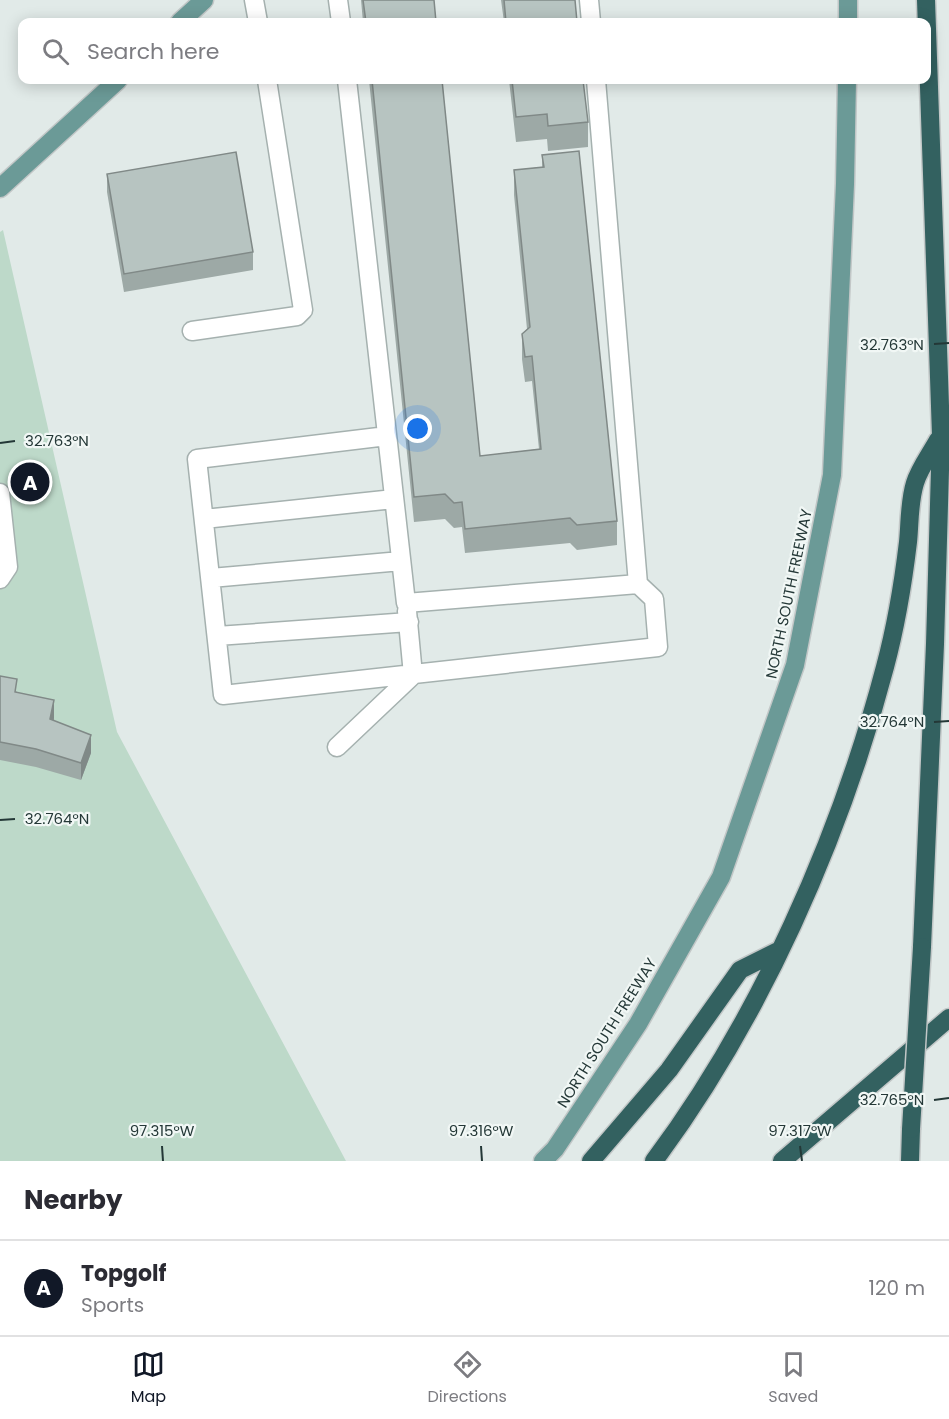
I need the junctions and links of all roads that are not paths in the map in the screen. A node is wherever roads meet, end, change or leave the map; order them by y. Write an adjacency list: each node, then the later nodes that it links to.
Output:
1 (204, 0): 7 (main road)
2 (254, 0): 8 (lane)
3 (338, 0): 9 (lane)
4 (589, 0): 10 (lane)
5 (848, 0): 11 (main road)
6 (926, 0): 12 (highway)
7 (184, 18)
8 (257, 18)
9 (340, 18)
10 (591, 18)
11 (848, 18)
12 (927, 18)
13 (114, 84): 19 (main road)
14 (268, 84): 20 (lane)
15 (347, 84): 22 (lane)
16 (596, 84): 29 (lane)
17 (847, 84): 38 (main road, NORTH SOUTH FREEWAY)
18 (929, 84): 21 (highway)
19 (0, 188)
20 (192, 331)
21 (941, 435): 35 (highway); 43 (highway, bridge)
22 (387, 436): 24 (lane); 25 (lane)
23 (0, 492): 28 (lane)
24 (394, 499): 25 (lane); 26 (lane)
25 (204, 519): 27 (lane)
26 (402, 561): 27 (lane); 30 (lane)
27 (211, 578): 32 (lane)
28 (0, 579)
29 (638, 584): 30 (lane); 33 (lane)
30 (406, 603): 31 (lane)
31 (409, 622): 32 (lane); 33 (lane)
32 (218, 636): 33 (lane)
33 (413, 675): 34 (lane)
34 (337, 747)
35 (780, 950): 39 (highway); 40 (highway)
36 (949, 1018): 37 (highway)
37 (810, 1138): 41 (highway); 42 (highway)
38 (543, 1161)
39 (591, 1161)
40 (654, 1161)
41 (782, 1161)
42 (791, 1161)
43 (910, 1161)

